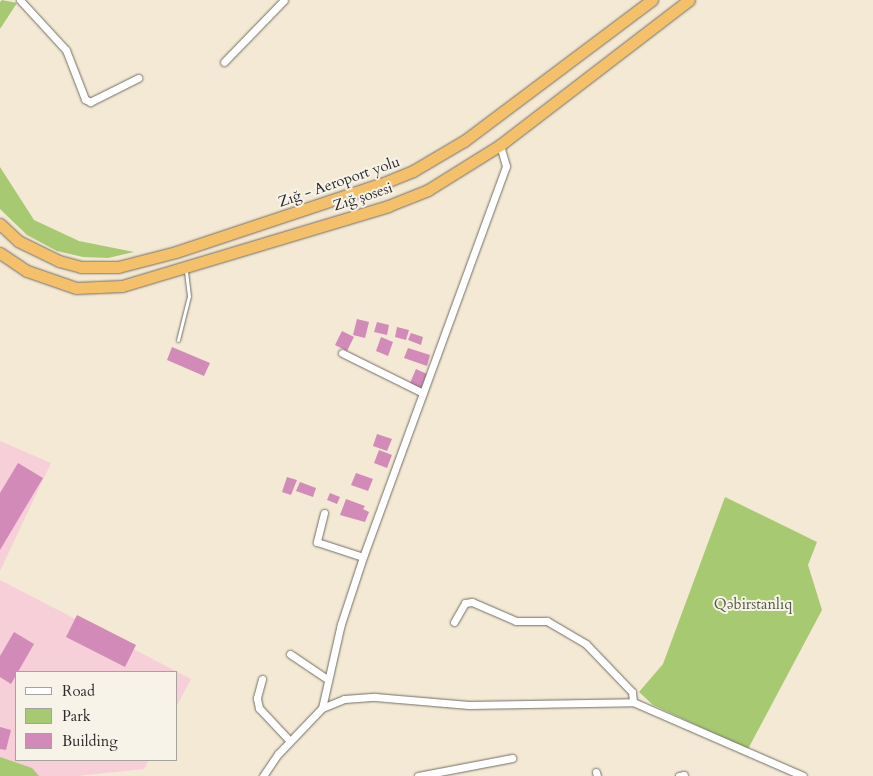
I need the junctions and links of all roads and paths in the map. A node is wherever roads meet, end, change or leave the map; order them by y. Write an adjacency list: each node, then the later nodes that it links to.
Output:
1 (20, 0): 6 (street)
2 (284, 0): 5 (street)
3 (652, 0): 8 (highway, Zığ - Aeroport yolu)
4 (689, 0): 7 (highway, Zığ şosesi)
5 (224, 62)
6 (138, 78)
7 (500, 145): 10 (highway, Zığ şosesi); 13 (street)
8 (0, 224)
9 (0, 253): 10 (highway, Zığ şosesi)
10 (186, 269): 11 (lane)
11 (178, 340)
12 (342, 353): 13 (street)
13 (423, 393): 15 (street)
14 (324, 513): 15 (street)
15 (363, 557): 19 (street)
16 (454, 622): 20 (street)
17 (290, 654): 19 (street)
18 (262, 679): 22 (street)
19 (327, 679): 21 (street)
20 (633, 702): 21 (street); 26 (street)
21 (322, 708): 22 (street)
22 (290, 741): 24 (street)
23 (512, 758): 25 (street)
24 (262, 776)
25 (418, 776)
26 (803, 776)

